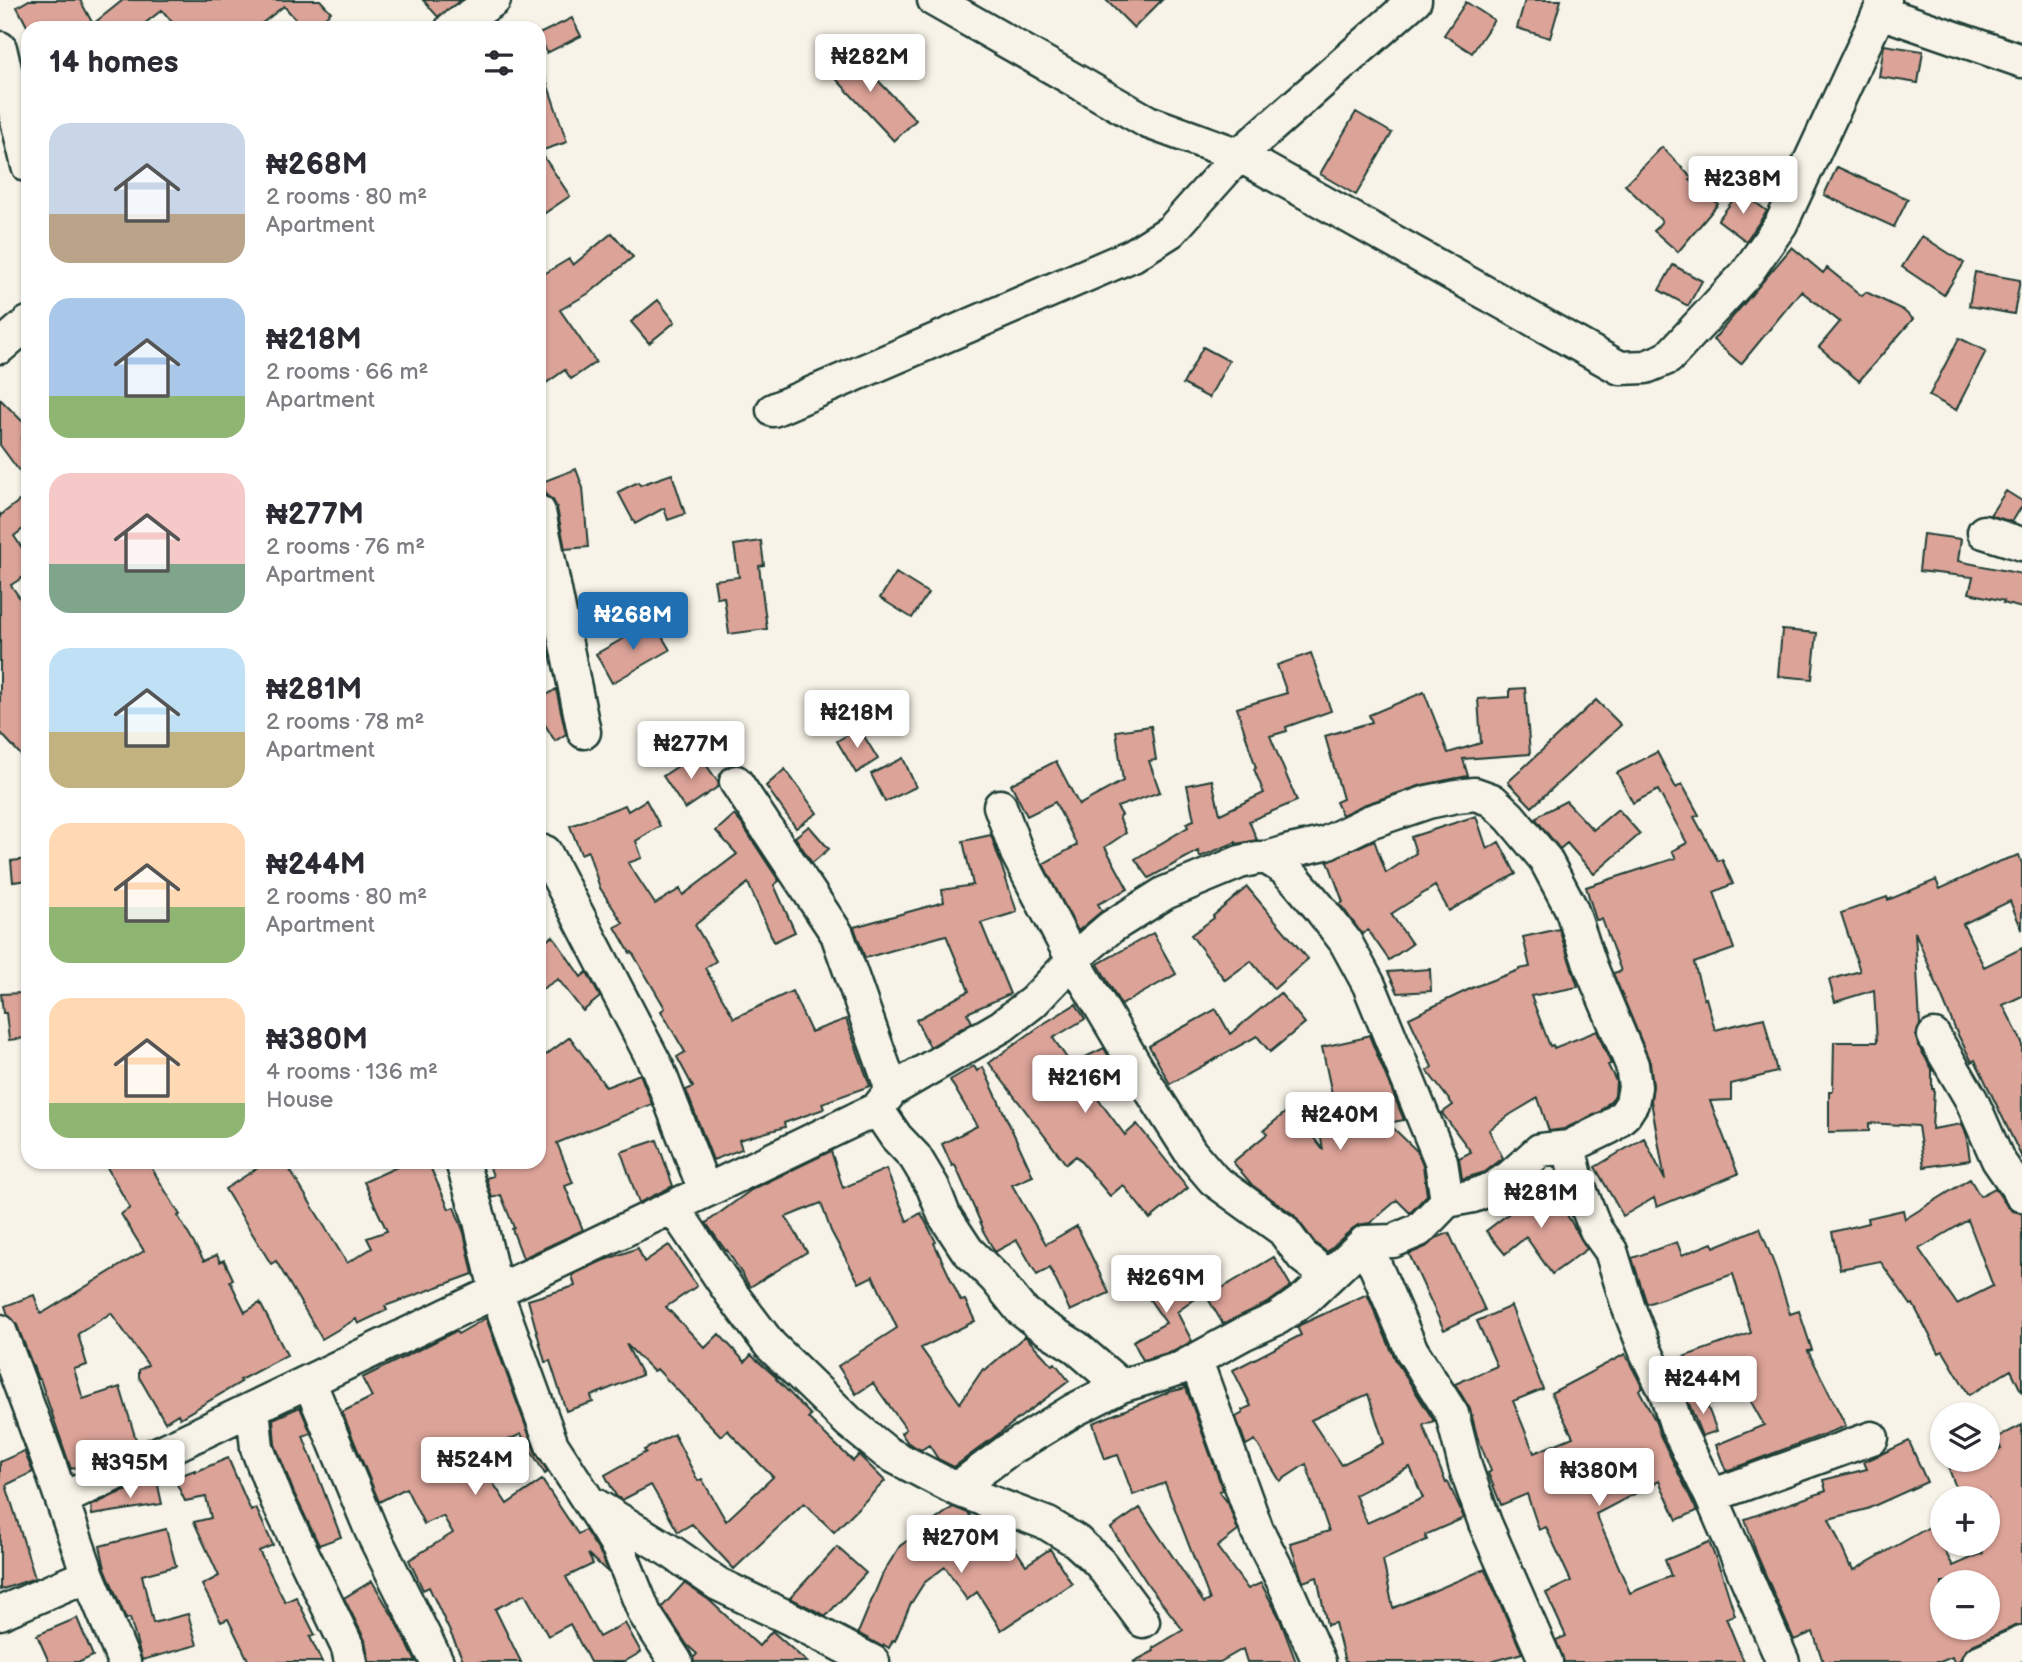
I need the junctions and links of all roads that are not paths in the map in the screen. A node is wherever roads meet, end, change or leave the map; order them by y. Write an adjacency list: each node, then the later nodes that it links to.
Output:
1 (494, 0): 5 (street)
2 (934, 0): 9 (street)
3 (1415, 0): 9 (street)
4 (1882, 6): 7 (street); 9 (street)
5 (462, 21)
6 (0, 48): 8 (street)
7 (2022, 61)
8 (21, 136)
9 (1240, 155): 12 (street)
10 (21, 329): 11 (street)
11 (0, 347)
12 (773, 410)
13 (1984, 532): 14 (street)
14 (2022, 544)
15 (546, 546): 16 (street)
16 (584, 732)
17 (736, 782): 23 (street)
18 (1000, 806): 21 (street)
19 (546, 854): 26 (street)
20 (1267, 858): 21 (street); 24 (street); 28 (street)
21 (1073, 960): 23 (street); 31 (street)
22 (1934, 1036): 27 (street)
23 (885, 1100): 26 (street); 36 (street)
24 (1569, 1147): 28 (street); 40 (street)
25 (464, 1169): 32 (street)
26 (705, 1191): 29 (street)
27 (2022, 1195)
28 (1447, 1201): 30 (street)
29 (673, 1207): 32 (street); 39 (street)
30 (1365, 1242): 31 (street); 53 (street)
31 (1328, 1276): 34 (street)
32 (496, 1291): 35 (street); 42 (street)
33 (0, 1331): 41 (street)
34 (1196, 1361): 36 (street); 52 (street)
35 (309, 1381): 37 (street); 49 (street)
36 (1121, 1386): 39 (street)
37 (253, 1408): 41 (street); 48 (street)
38 (1872, 1438): 40 (street)
39 (956, 1489): 45 (street)
40 (1711, 1496): 54 (street)
41 (62, 1499): 43 (street)
42 (590, 1502): 50 (street); 51 (street)
43 (88, 1575): 44 (street); 47 (street)
44 (0, 1613)
45 (1143, 1620)
46 (2022, 1643): 55 (street)
47 (124, 1662)
48 (351, 1662)
49 (436, 1662)
50 (676, 1662)
51 (873, 1662)
52 (1319, 1662)
53 (1546, 1662)
54 (1783, 1662)
55 (1979, 1662)

